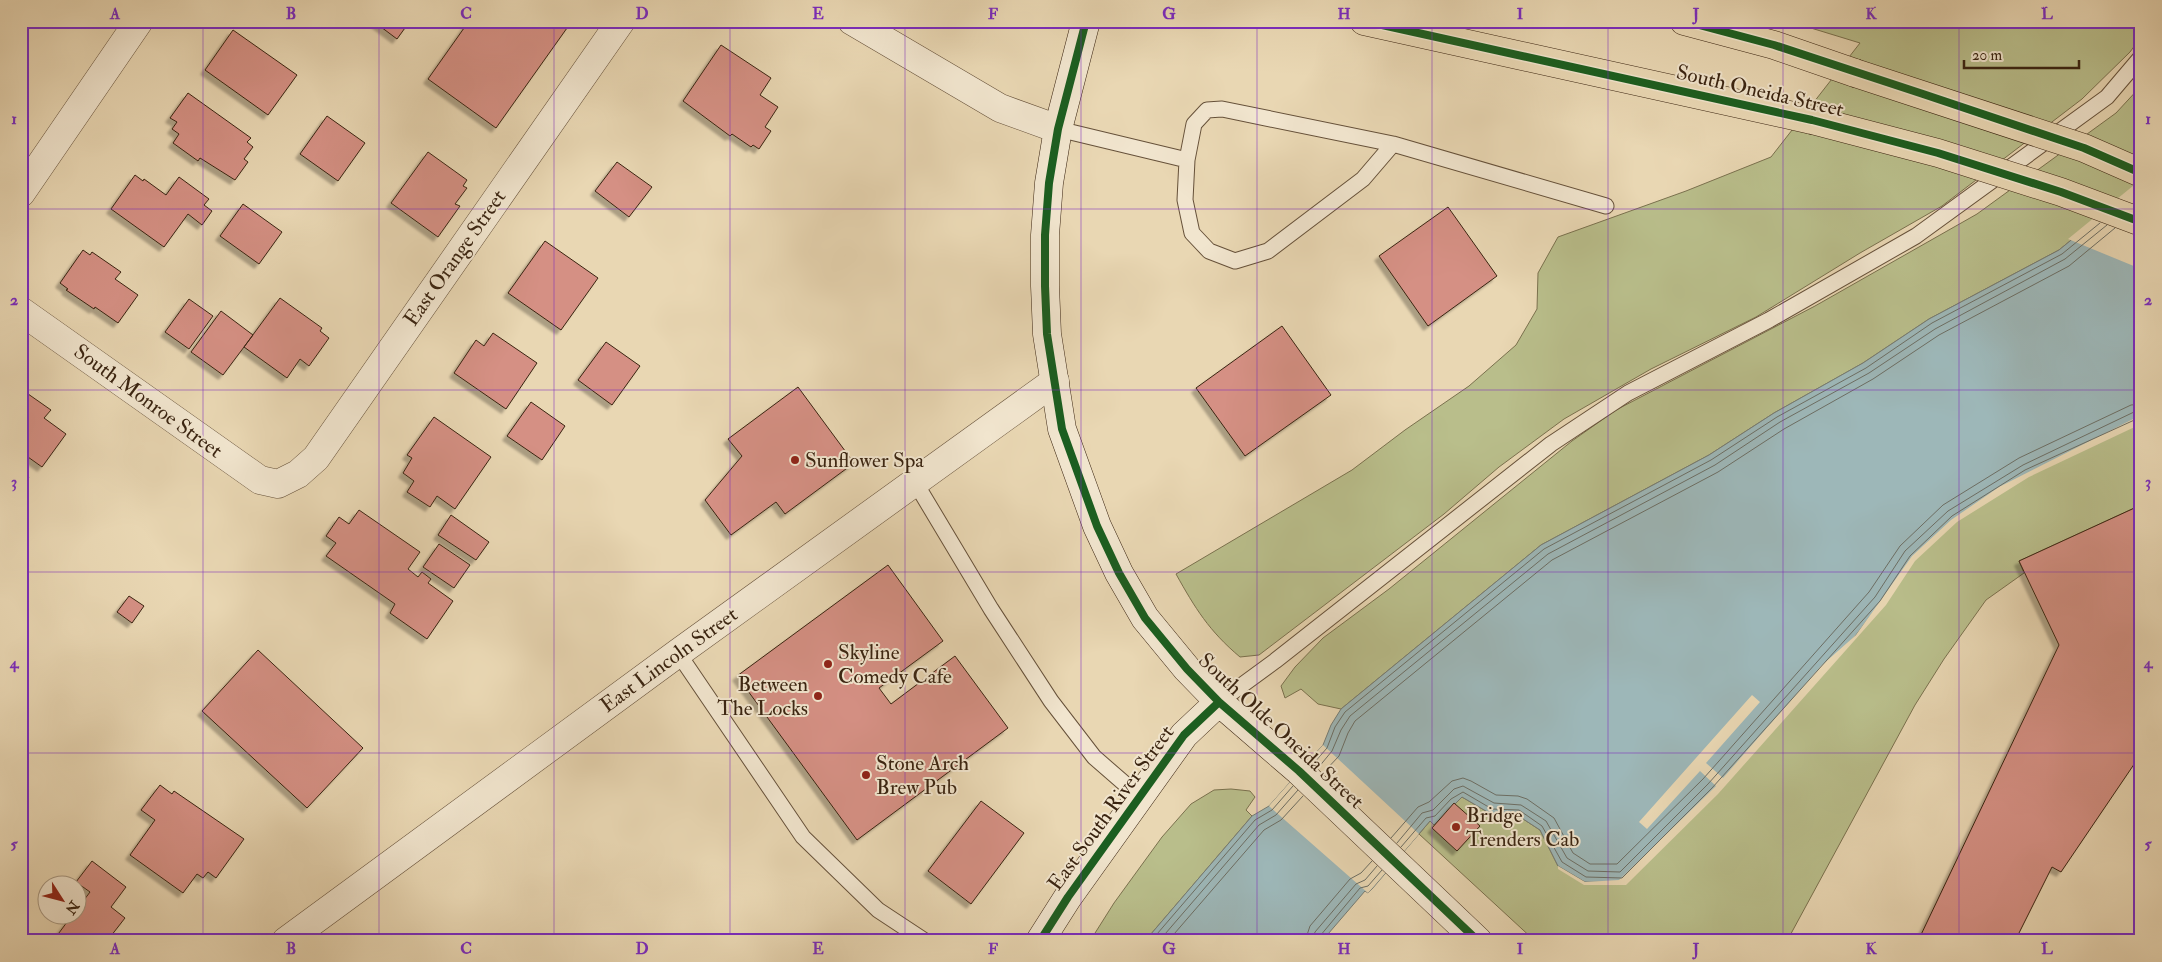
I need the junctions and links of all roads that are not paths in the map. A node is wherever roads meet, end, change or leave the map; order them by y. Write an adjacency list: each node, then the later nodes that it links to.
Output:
1 (140, 21): 12 (street)
2 (621, 21): 18 (street, East Orange Street)
3 (852, 21): 8 (street)
4 (1086, 21): 8 (street, South Olde Oneida Street)
5 (1364, 21): 14 (main road, South Oneida Street, bridge)
6 (1684, 21): 11 (main road, South Oneida Street, bridge)
7 (2141, 57): 20 (lane)
8 (1058, 130): 10 (lane); 16 (street, South Olde Oneida Street)
9 (1393, 144): 10 (lane); 10 (lane); 13 (lane)
10 (1187, 160)
11 (2141, 173)
12 (21, 193)
13 (1606, 206)
14 (2141, 222)
15 (21, 311): 18 (street, South Monroe Street)
16 (1054, 381): 17 (street, East Lincoln Street); 20 (street, South Olde Oneida Street)
17 (915, 482): 19 (street, East Lincoln Street); 21 (lane)
18 (278, 484)
19 (678, 653): 22 (street, East Lincoln Street); 23 (lane)
20 (1219, 702): 21 (street, East South River Street); 25 (street, South Olde Oneida Street)
21 (1140, 797): 24 (street, East South River Street)
22 (286, 941)
23 (925, 941)
24 (1040, 941)
25 (1478, 941)

